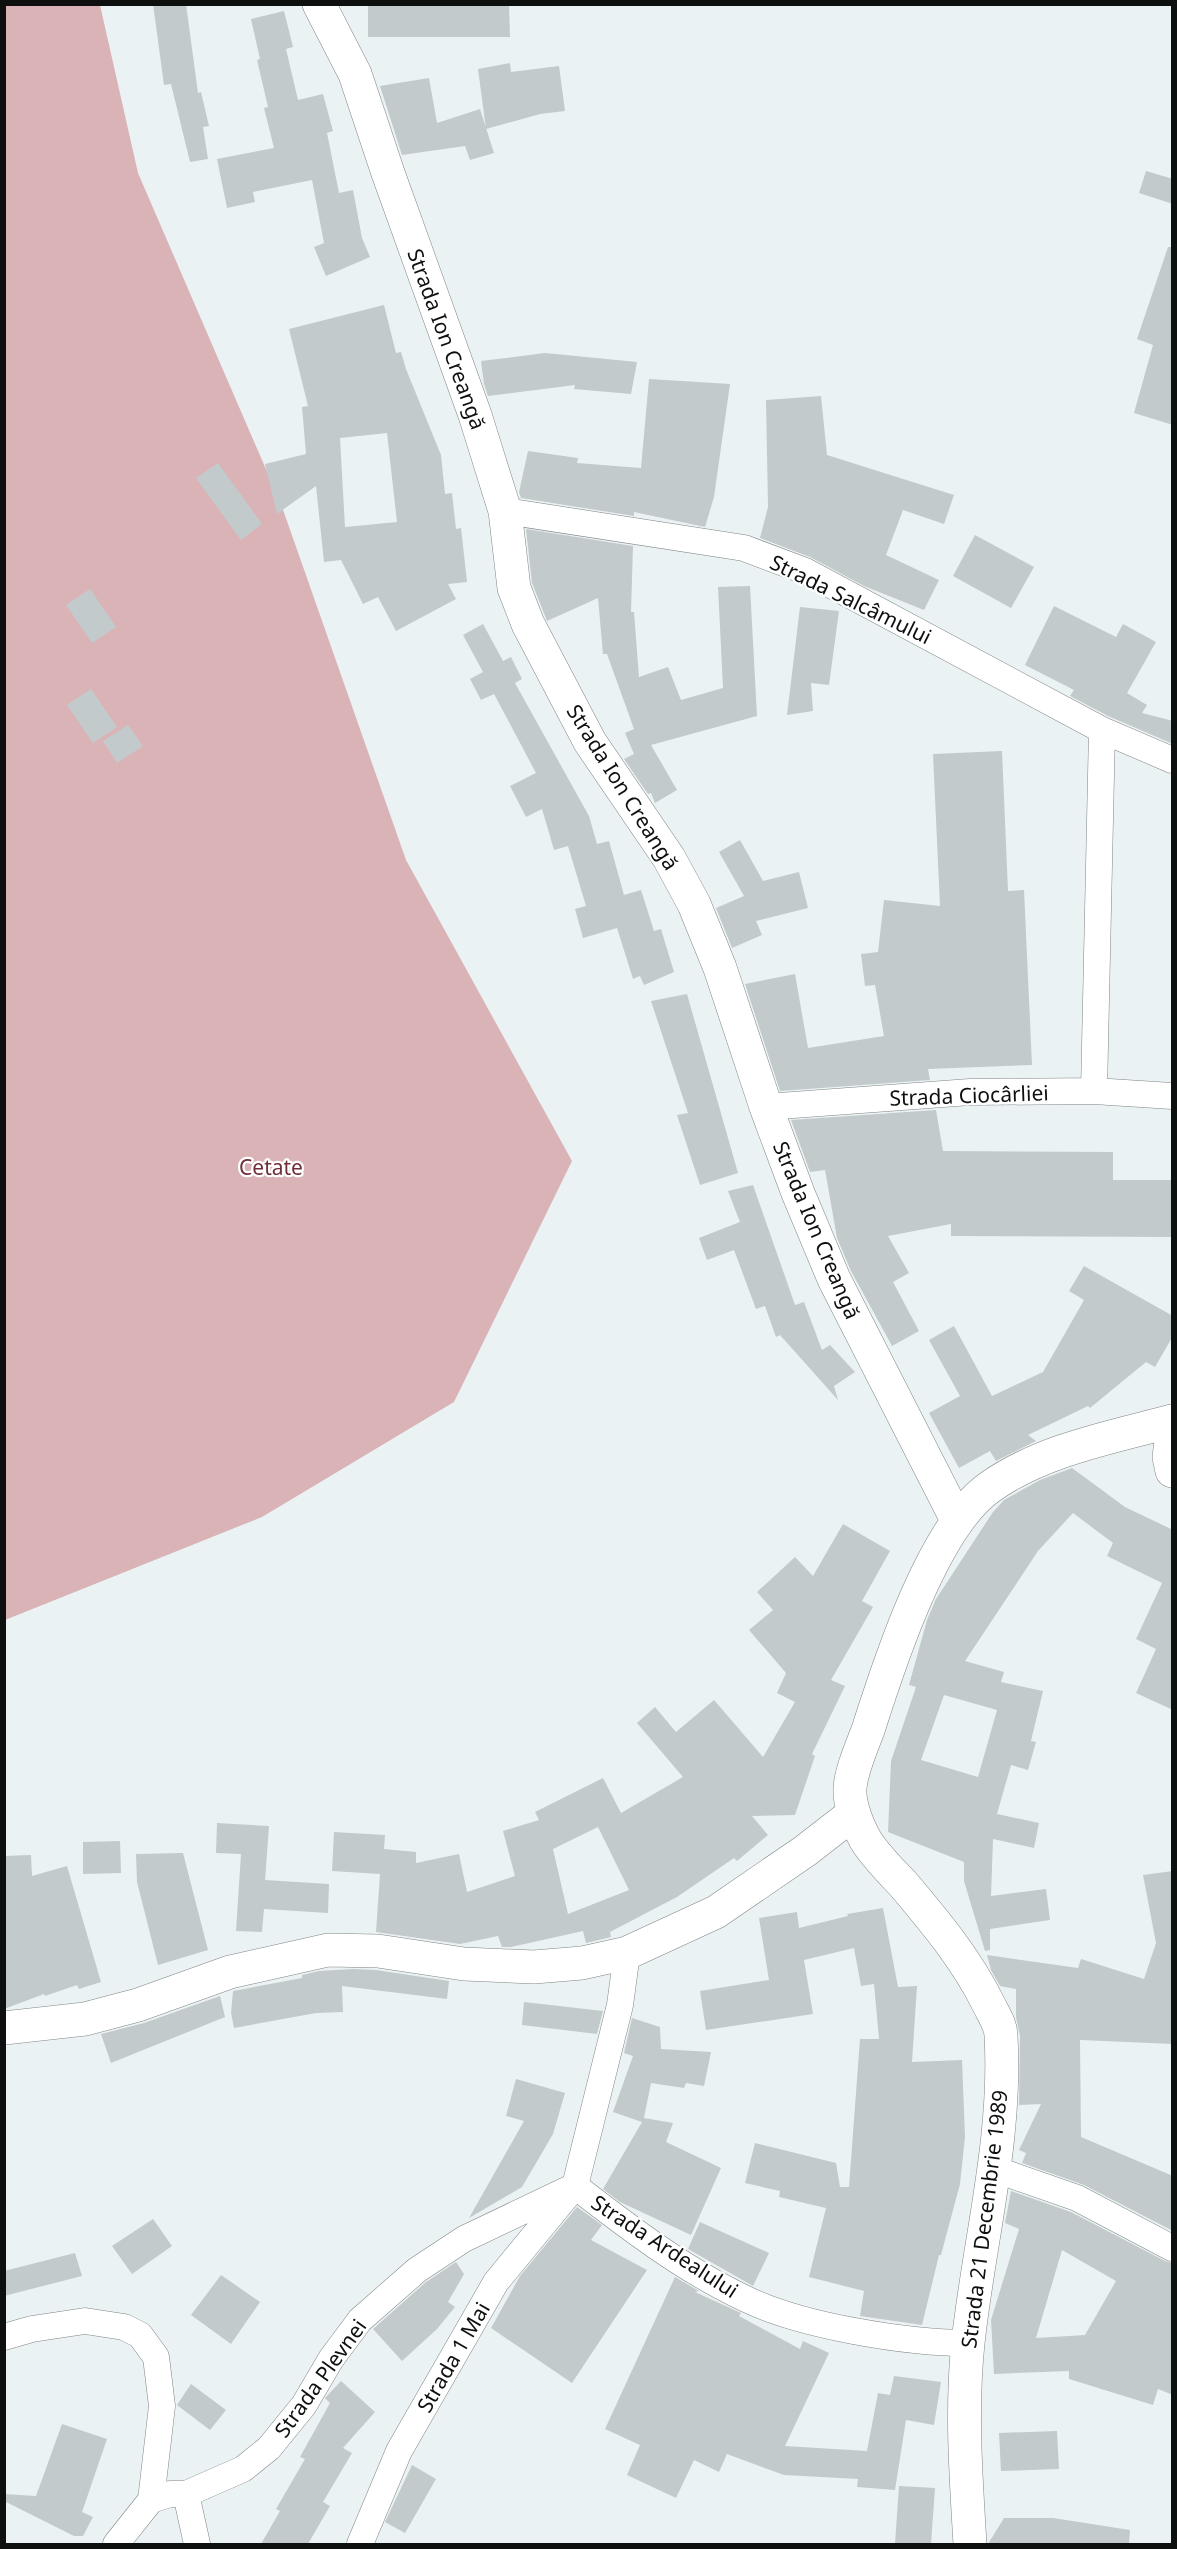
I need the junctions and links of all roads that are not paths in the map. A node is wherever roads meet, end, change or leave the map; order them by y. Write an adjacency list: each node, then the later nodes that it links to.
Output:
1 (319, 4): 2 (street, Strada Ion Creangă)
2 (505, 511): 3 (street, Strada Salcâmului); 7 (street, Strada Ion Creangă)
3 (1102, 730): 4 (street, Strada Salcâmului); 5 (street)
4 (1173, 760)
5 (1094, 1091): 6 (street, Strada Ciocârliei); 7 (street, Strada Ciocârliei)
6 (1173, 1096)
7 (766, 1107): 11 (street, Strada Ion Creangă)
8 (1173, 1421): 11 (street, Strada 21 Decembrie 1989)
9 (1173, 1433): 10 (street)
10 (1173, 1471)
11 (957, 1520): 12 (street, Strada 21 Decembrie 1989)
12 (854, 1813): 13 (street); 15 (street, Strada 21 Decembrie 1989)
13 (627, 1953): 14 (street); 16 (street)
14 (4, 2028)
15 (994, 2169): 17 (street); 19 (street, Strada 21 Decembrie 1989)
16 (574, 2186): 19 (street, Strada Ardealului); 20 (street, Strada Plevnei); 24 (street, Strada 1 Mai)
17 (1173, 2248)
18 (4, 2337): 21 (street)
19 (968, 2343): 25 (street, Strada 21 Decembrie 1989)
20 (186, 2494): 21 (street, Strada Plevnei); 23 (street)
21 (151, 2500): 22 (street)
22 (116, 2544)
23 (197, 2544)
24 (360, 2544)
25 (970, 2544)

